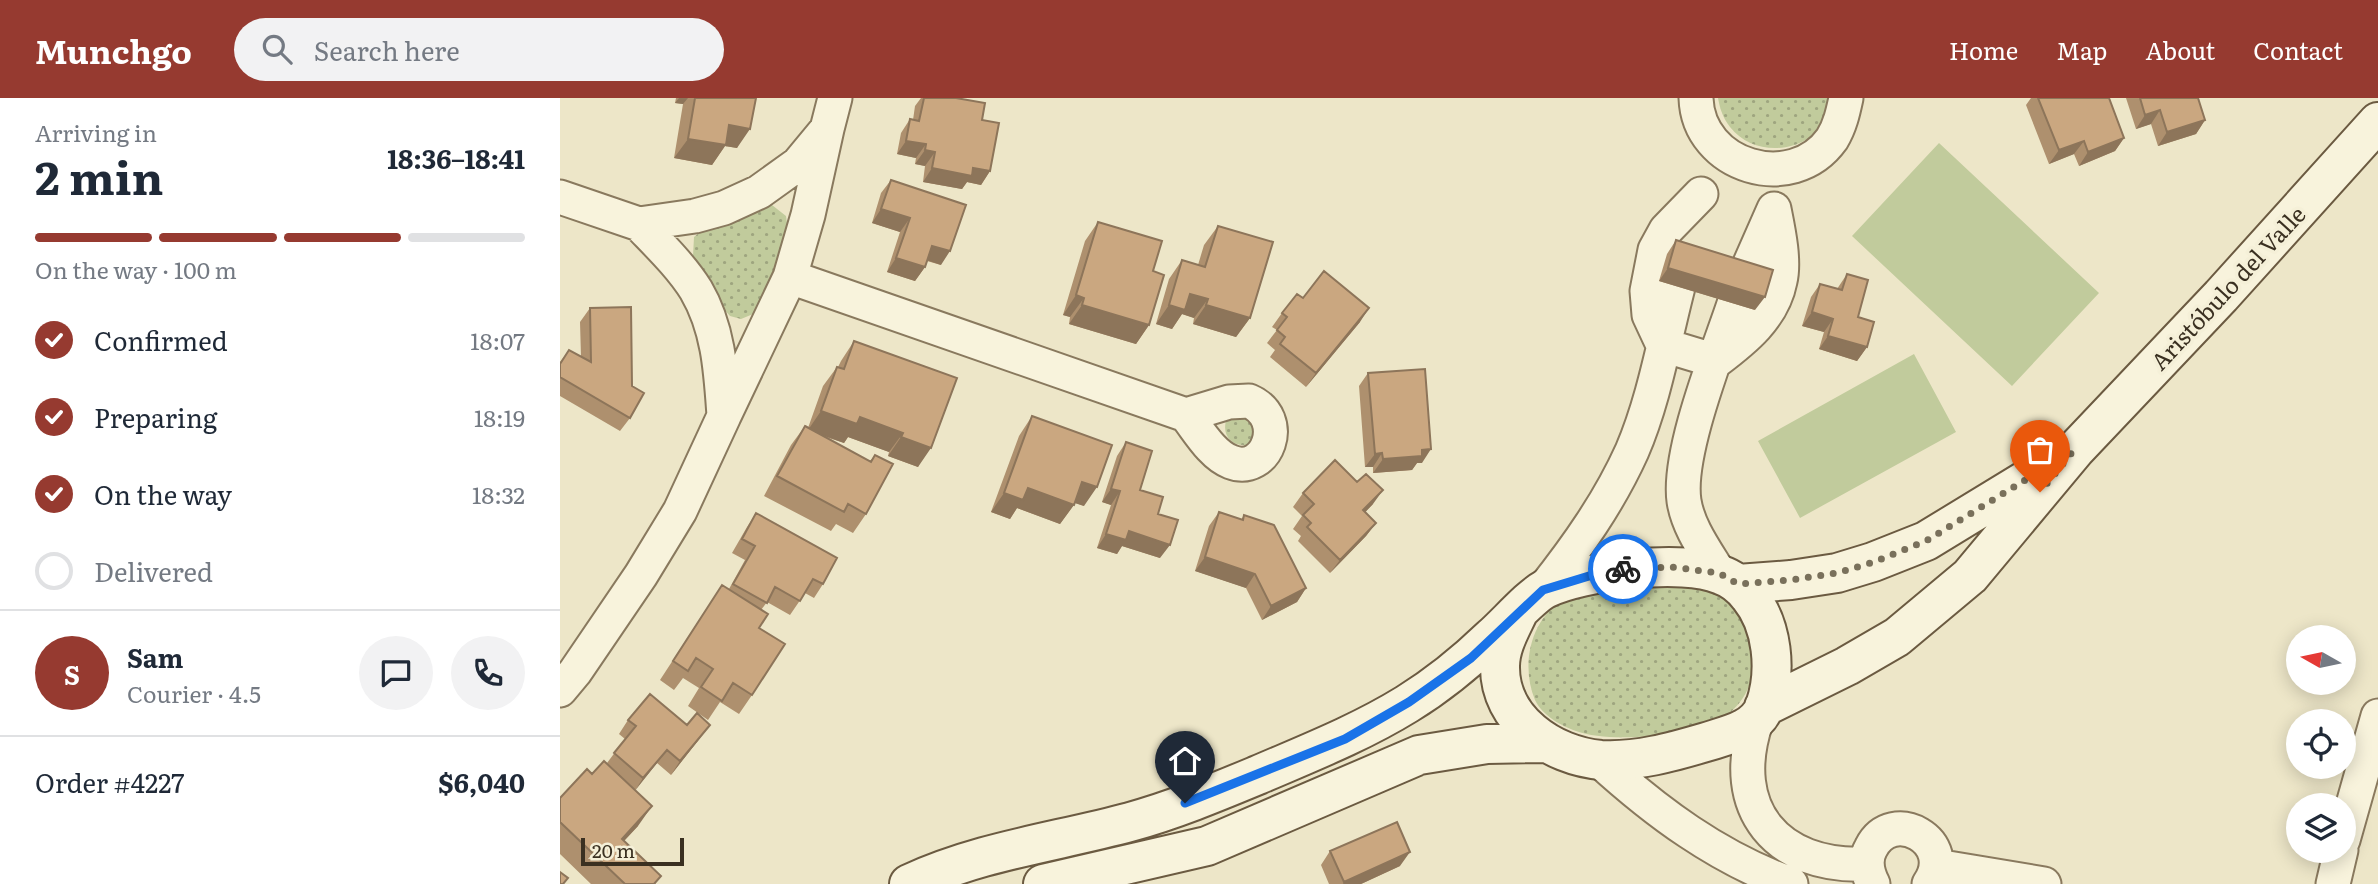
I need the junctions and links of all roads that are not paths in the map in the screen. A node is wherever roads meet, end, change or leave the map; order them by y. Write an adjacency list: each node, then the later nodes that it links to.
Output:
1 (1696, 98): 6 (street)
2 (1872, 98): 3 (street)
3 (1843, 110): 7 (street)
4 (831, 113): 11 (street); 12 (street)
5 (2378, 122): 17 (street, Aristóbulo del Valle)
6 (1714, 145): 7 (street); 8 (street)
7 (1799, 164): 10 (street)
8 (1701, 194): 13 (street); 13 (street)
9 (560, 197): 11 (street)
10 (1774, 209): 14 (street); 14 (street)
11 (639, 224): 16 (street)
12 (790, 277): 15 (street); 16 (street)
13 (1663, 345): 14 (street); 19 (street)
14 (1716, 361): 18 (street)
15 (1186, 415)
16 (724, 416): 20 (street)
17 (2074, 450): 18 (street, Aristóbulo del Valle); 21 (street, Aristóbulo del Valle)
18 (1729, 579): 19 (street); 21 (street)
19 (1531, 601): 23 (street); 31 (street)
20 (560, 690)
21 (1760, 714): 24 (street); 26 (street)
22 (2378, 716): 25 (street)
23 (1545, 743): 24 (street); 32 (street)
24 (1600, 760): 27 (street)
25 (2356, 794)
26 (1759, 817): 27 (street); 29 (street)
27 (1723, 853): 33 (street)
28 (2338, 863): 35 (street)
29 (1870, 874): 30 (street)
30 (1933, 875): 34 (street)
31 (909, 884)
32 (1043, 884)
33 (1791, 884)
34 (2045, 884)
35 (2333, 884)

